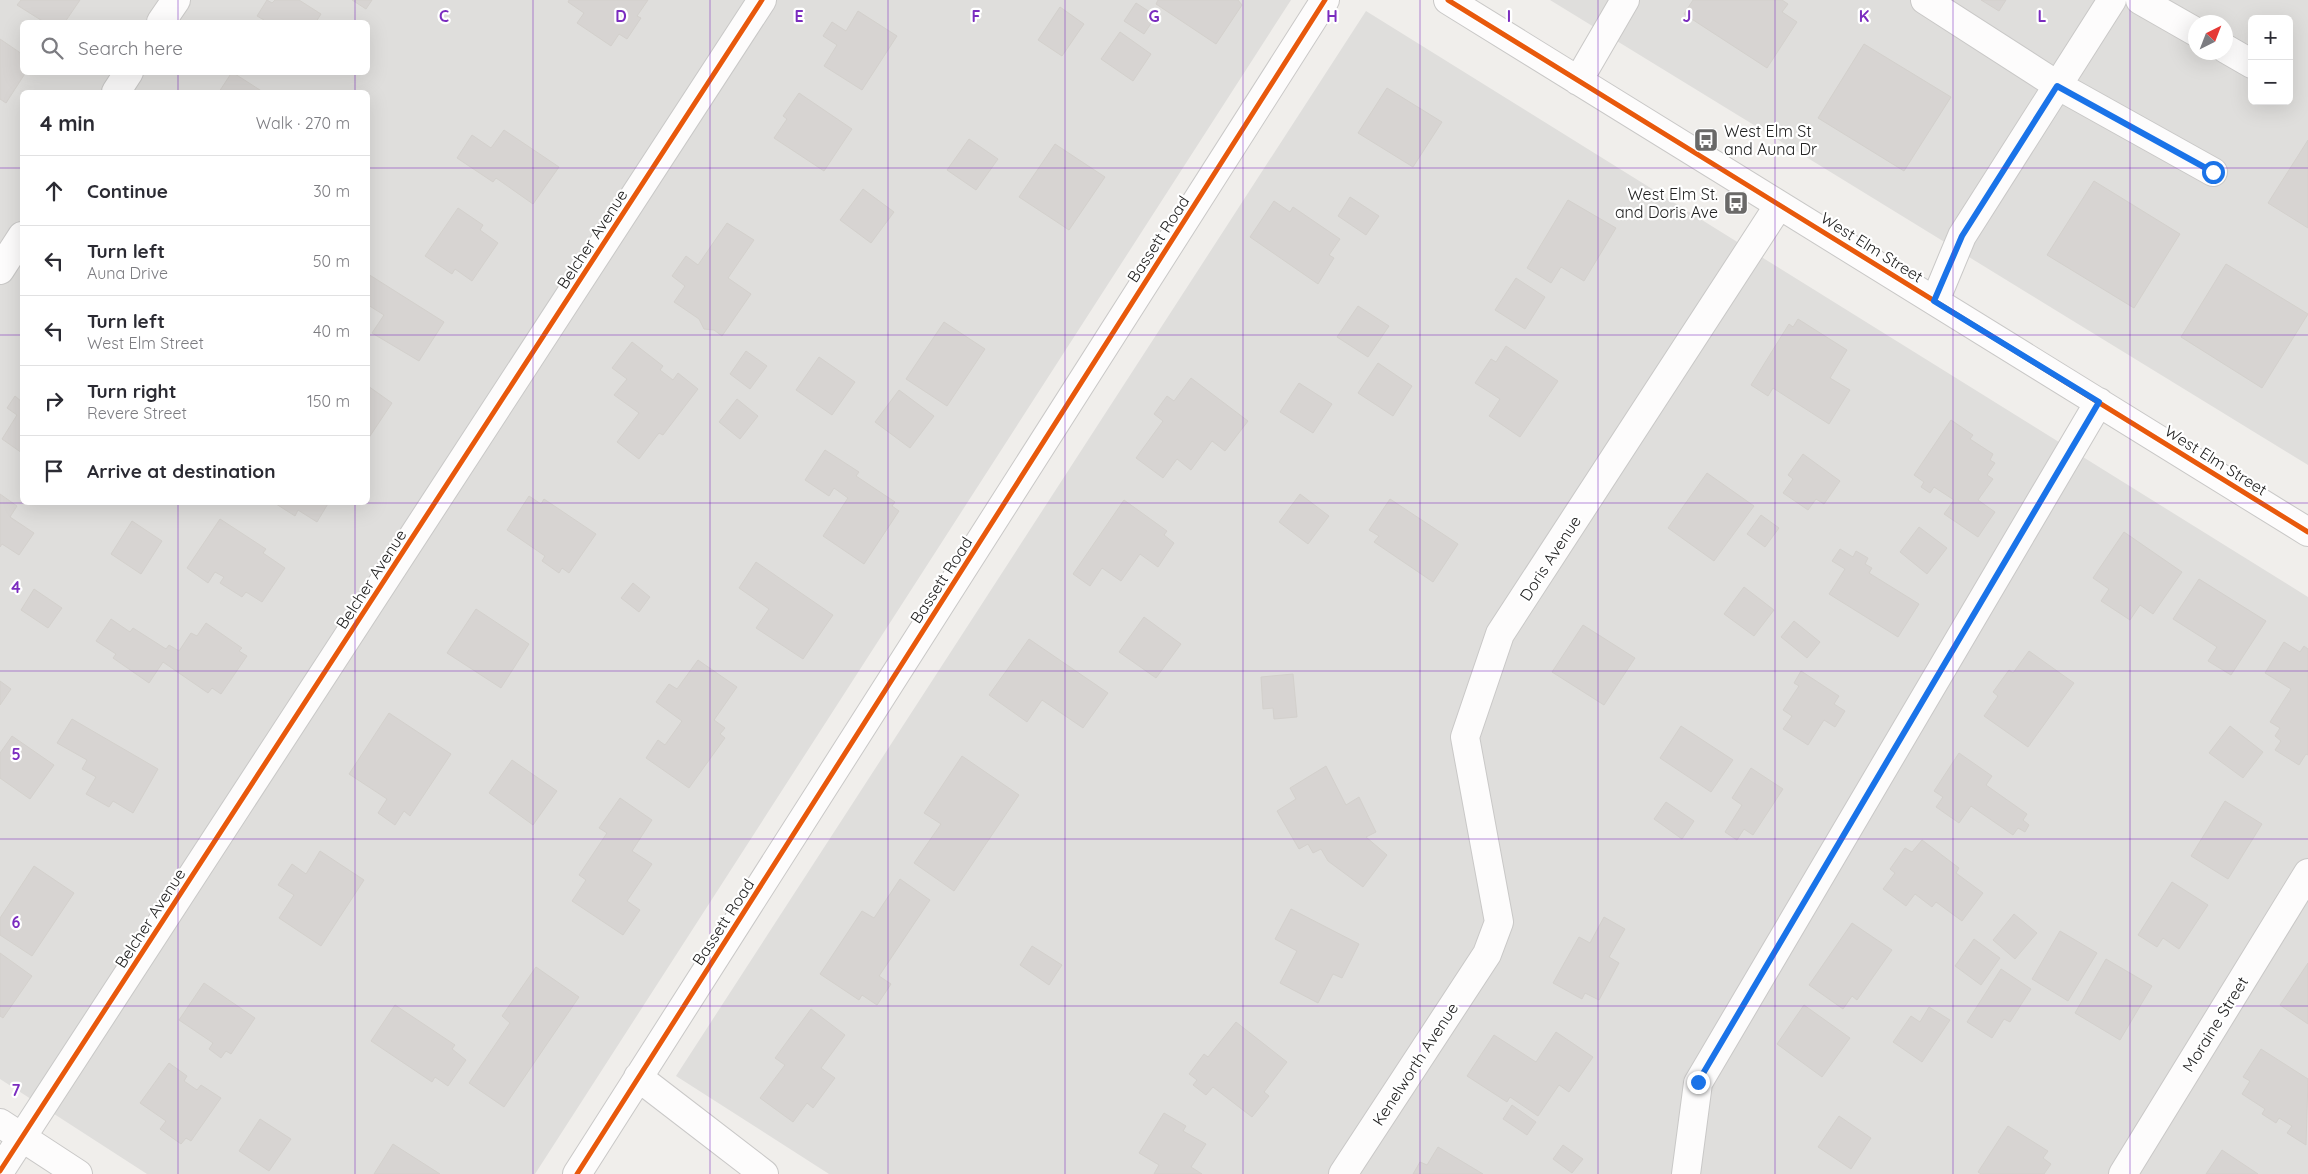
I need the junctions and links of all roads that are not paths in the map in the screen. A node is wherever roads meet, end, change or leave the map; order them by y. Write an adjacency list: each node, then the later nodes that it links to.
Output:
1 (176, 0): 9 (street)
2 (762, 0): 27 (street, Belcher Avenue)
3 (1325, 0): 26 (street, Bassett Road)
4 (1448, 0): 14 (street, West Elm Street)
5 (1625, 0): 14 (street)
6 (1925, 0): 15 (street)
7 (2112, 0): 15 (street)
8 (2140, 0): 10 (street)
9 (162, 20)
10 (2188, 27)
11 (2233, 53): 12 (street)
12 (2248, 62)
13 (127, 75): 16 (street)
14 (1578, 80): 18 (street, West Elm Street)
15 (2057, 86): 17 (street); 21 (street)
16 (117, 90)
17 (2213, 172)
18 (1779, 205): 21 (street, West Elm Street); 25 (street, Doris Avenue)
19 (20, 239): 20 (street)
20 (0, 270)
21 (1934, 301): 22 (street, West Elm Street)
22 (2099, 402): 23 (street, West Elm Street); 28 (street)
23 (2308, 532)
24 (2308, 873): 34 (street, Moraine Street)
25 (1487, 954): 33 (street, Kenelworth Avenue)
26 (638, 1077): 31 (street, Bassett Road); 32 (street)
27 (11, 1130): 29 (street, Belcher Avenue); 30 (street)
28 (1688, 1162)
29 (0, 1171)
30 (78, 1174)
31 (577, 1174)
32 (764, 1174)
33 (1343, 1174)
34 (2122, 1174)

